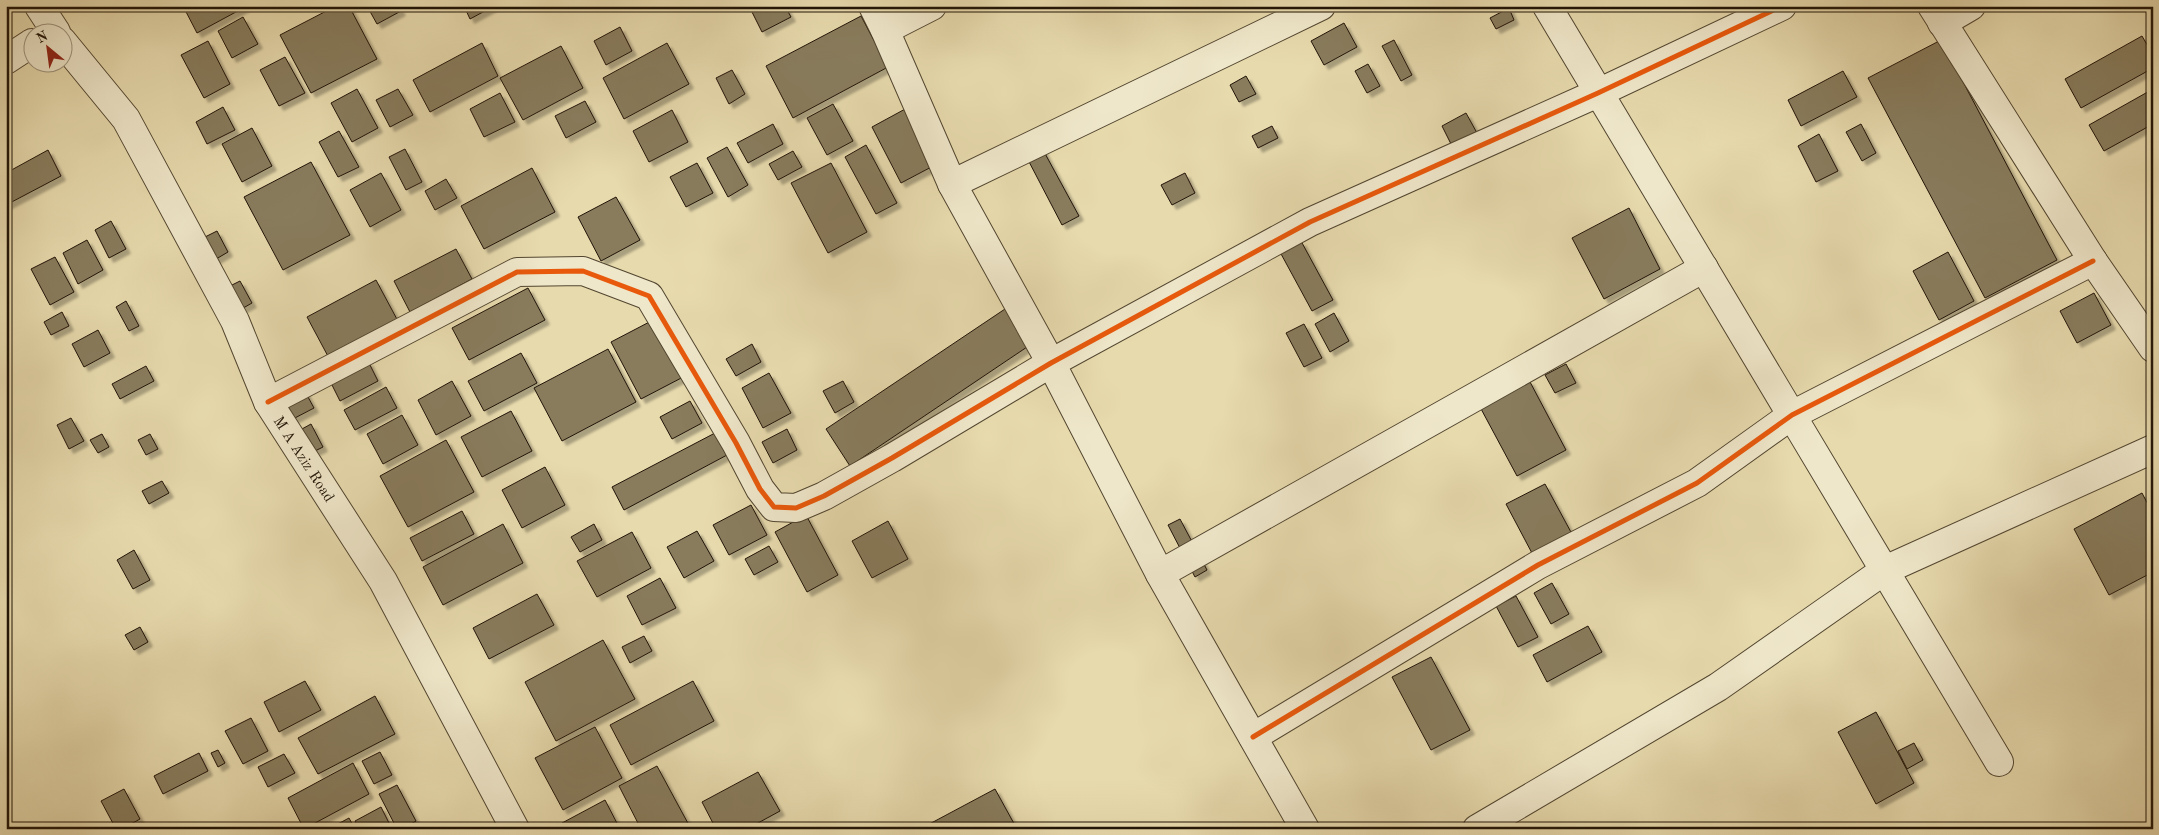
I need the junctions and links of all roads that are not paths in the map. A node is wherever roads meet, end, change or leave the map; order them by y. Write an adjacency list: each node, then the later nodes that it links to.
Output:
1 (39, 6): 9 (street, M A Aziz Road)
2 (873, 6): 10 (street)
3 (932, 6): 10 (street)
4 (1321, 6): 15 (street)
5 (1547, 6): 14 (street)
6 (1782, 6): 14 (street)
7 (1971, 6): 8 (street)
8 (1937, 15): 16 (street)
9 (45, 22)
10 (885, 30): 15 (street)
11 (22, 51): 13 (street)
12 (72, 59): 20 (street, M A Aziz Road)
13 (6, 60)
14 (1598, 93): 17 (street); 19 (street)
15 (952, 184): 19 (street)
16 (2093, 261): 18 (street); 21 (street)
17 (1704, 268): 21 (street); 24 (street)
18 (2153, 348)
19 (1052, 363): 20 (street); 24 (street)
20 (268, 402): 27 (street, M A Aziz Road)
21 (1792, 415): 23 (street); 25 (street)
22 (2153, 449): 23 (street)
23 (1885, 570): 26 (street); 29 (street)
24 (1160, 574): 25 (street)
25 (1253, 737): 28 (street)
26 (1999, 762)
27 (514, 829)
28 (1305, 829)
29 (1477, 829)

